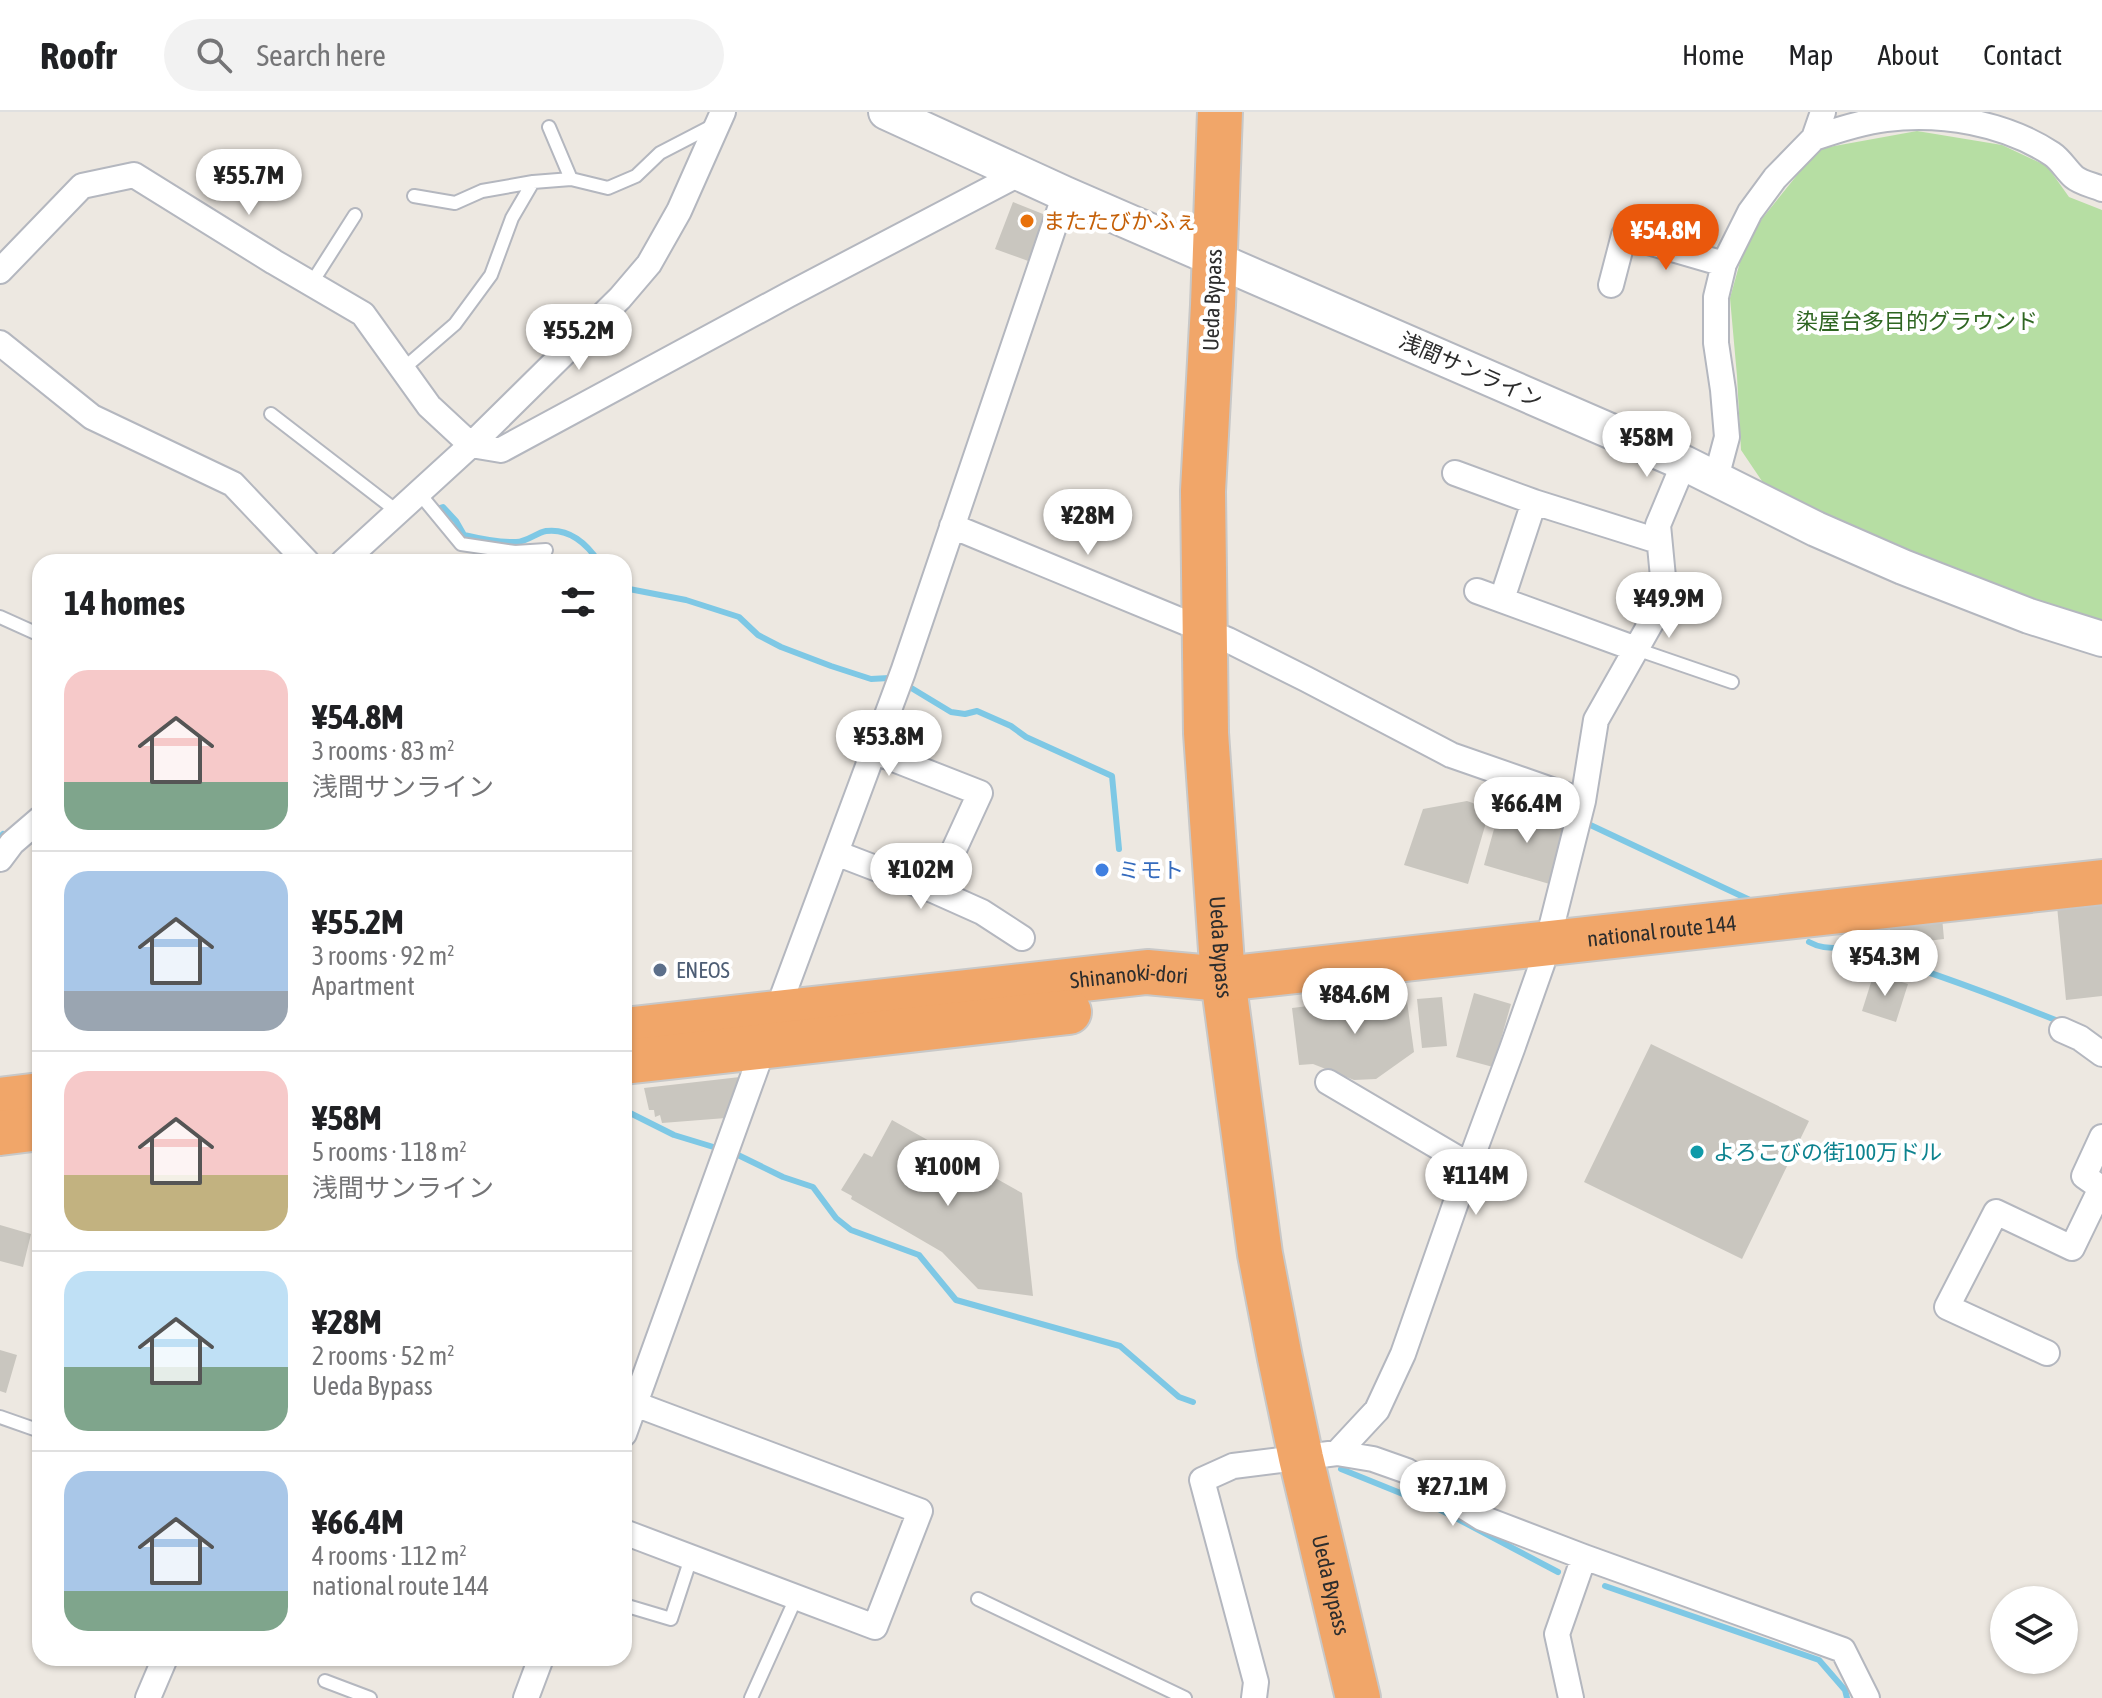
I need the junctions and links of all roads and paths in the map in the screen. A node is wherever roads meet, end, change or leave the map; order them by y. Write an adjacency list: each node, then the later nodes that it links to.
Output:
1 (886, 112): 8 (street, 浅間サンライン)
2 (1220, 112): 11 (highway, Ueda Bypass)
3 (1226, 112): 11 (highway, Ueda Bypass)
4 (1823, 112): 7 (street)
5 (720, 118): 9 (lane); 24 (street)
6 (549, 127): 9 (lane)
7 (1814, 138): 12 (street); 17 (street)
8 (1019, 174): 13 (street, 浅間サンライン); 24 (street)
9 (571, 179): 10 (lane)
10 (533, 182): 14 (lane); 22 (lane)
11 (1216, 184): 16 (highway, Ueda Bypass)
12 (2102, 189)
13 (1065, 194): 16 (street, 浅間サンライン); 31 (street)
14 (414, 196)
15 (355, 215): 19 (lane)
16 (1214, 258): 25 (street, 浅間サンライン); 40 (highway, Ueda Bypass)
17 (1724, 264): 20 (street); 27 (street)
18 (0, 271): 19 (street)
19 (311, 284): 22 (street)
20 (1611, 285)
21 (0, 343): 33 (street)
22 (403, 369): 24 (street)
23 (271, 414): 30 (lane)
24 (471, 445): 28 (street)
25 (1684, 463): 27 (street, 浅間サンライン); 32 (street)
26 (1455, 473): 29 (street)
27 (1716, 478): 41 (street, 浅間サンライン)
28 (419, 493): 30 (street); 35 (lane)
29 (1534, 502): 32 (street); 37 (street)
30 (398, 512): 34 (street)
31 (952, 526): 40 (street); 44 (street)
32 (1658, 541): 42 (street)
33 (299, 554)
34 (352, 554)
35 (544, 554)
36 (1477, 591): 37 (street)
37 (1502, 599): 42 (street)
38 (0, 617): 39 (lane)
39 (32, 631)
40 (1206, 632): 45 (street); 53 (highway, Ueda Bypass)
41 (2102, 639)
42 (1636, 649): 43 (lane); 45 (street)
43 (1732, 682)
44 (873, 751): 47 (street); 50 (street)
45 (1583, 801): 52 (street)
46 (32, 826): 48 (street)
47 (836, 853): 50 (street); 55 (street)
48 (0, 859)
49 (2102, 882): 52 (highway, national route 144)
50 (935, 891): 51 (street)
51 (1022, 938)
52 (1546, 944): 53 (highway, national route 144); 65 (street)
53 (1223, 979): 55 (highway, Shinanoki-dori); 71 (highway, Ueda Bypass)
54 (632, 1030): 55 (highway, Shinanoki-dori)
55 (770, 1030): 58 (highway, Shinanoki-dori); 67 (street)
56 (2062, 1030): 57 (street)
57 (2102, 1054)
58 (632, 1060)
59 (1328, 1082): 65 (street)
60 (32, 1096): 61 (highway)
61 (0, 1100)
62 (32, 1129): 63 (highway)
63 (0, 1133)
64 (2102, 1137): 66 (street)
65 (1469, 1165): 71 (street)
66 (2047, 1353)
67 (636, 1391): 68 (street); 75 (street)
68 (632, 1405)
69 (0, 1417): 70 (lane)
70 (32, 1428)
71 (1319, 1456): 73 (street); 86 (street); 87 (highway, Ueda Bypass)
72 (632, 1535): 74 (street)
73 (1584, 1557): 88 (street); 89 (street)
74 (691, 1558): 75 (street); 77 (lane)
75 (796, 1598): 84 (lane)
76 (978, 1599): 85 (lane)
77 (632, 1607)
78 (162, 1666): 81 (street)
79 (538, 1666): 83 (street)
80 (325, 1681): 82 (lane)
81 (148, 1698)
82 (370, 1698)
83 (526, 1698)
84 (751, 1698)
85 (1185, 1698)
86 (1254, 1698)
87 (1358, 1698)
88 (1571, 1698)
89 (1867, 1698)

